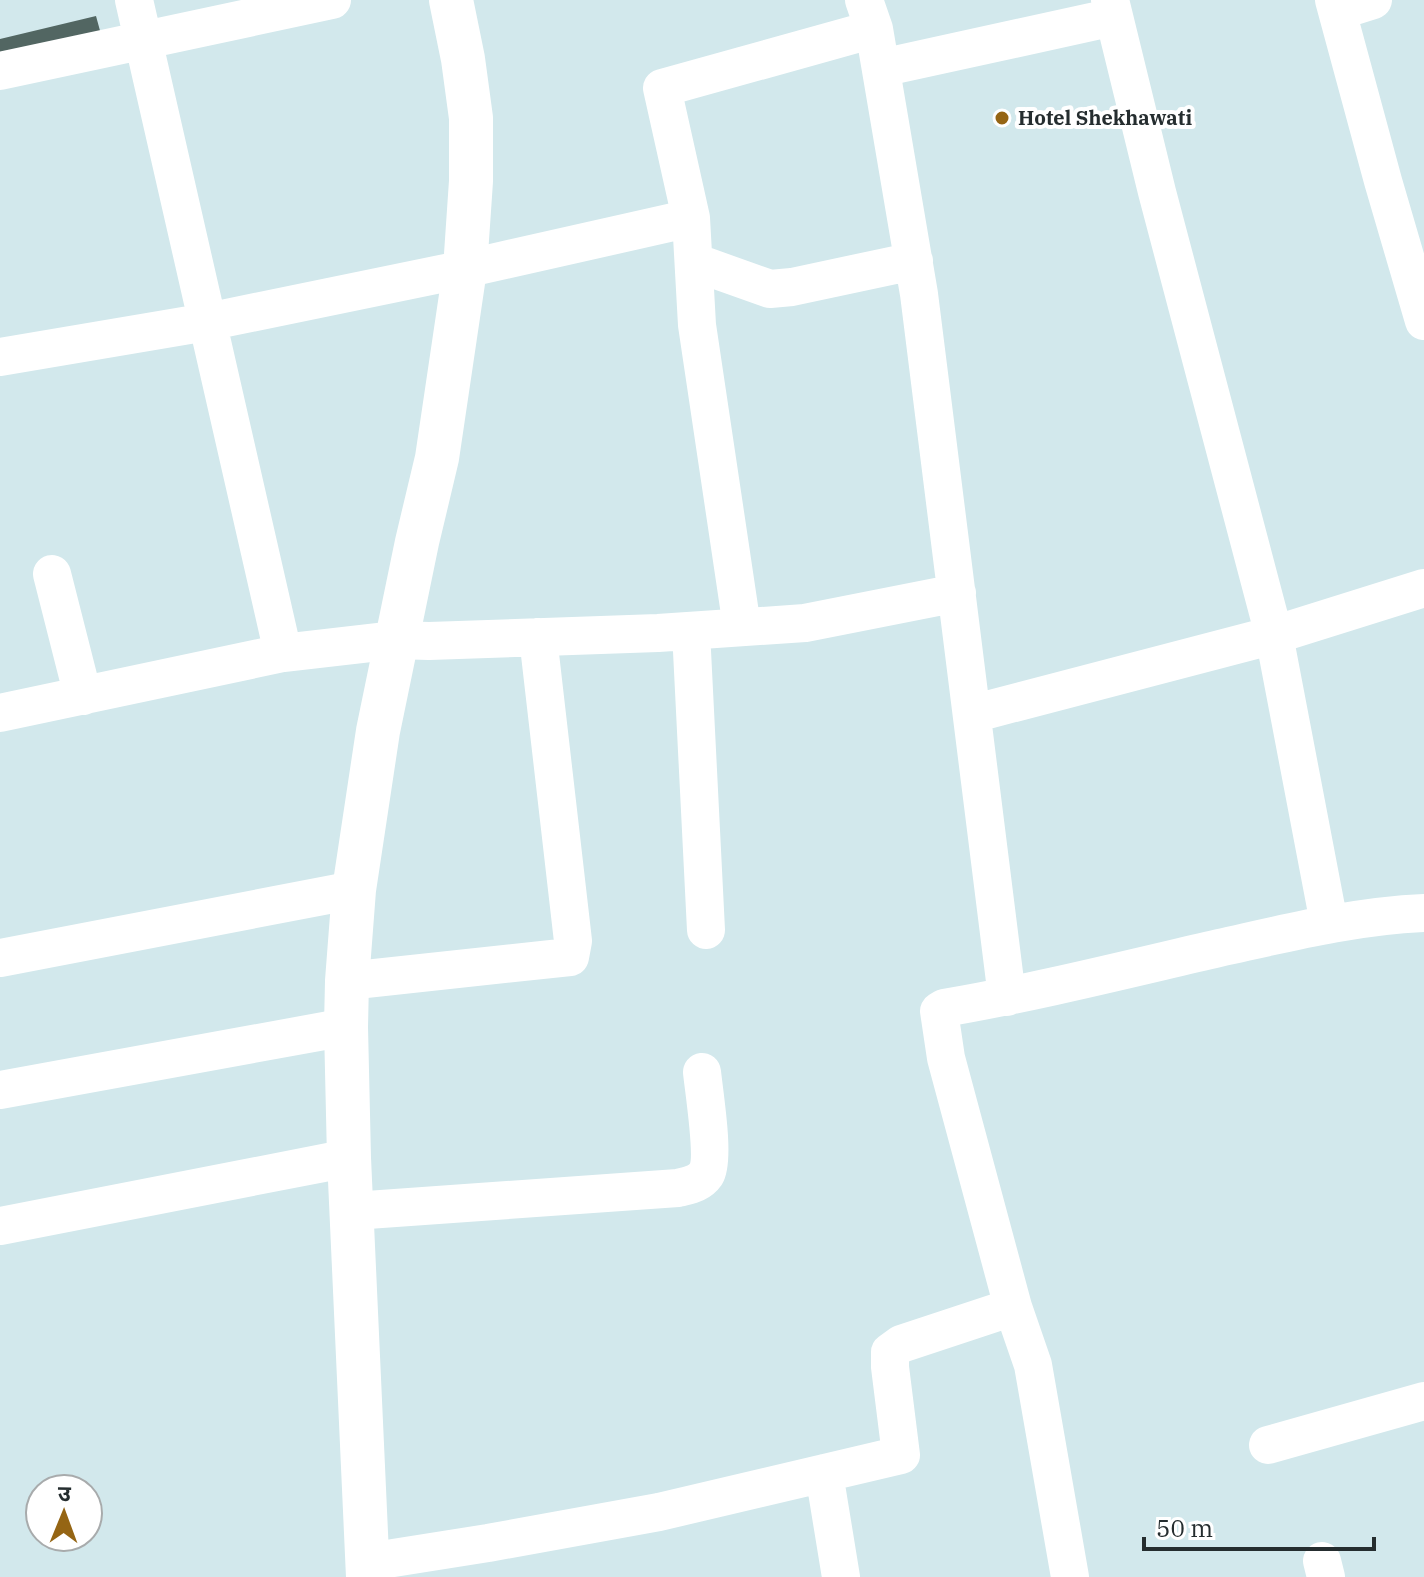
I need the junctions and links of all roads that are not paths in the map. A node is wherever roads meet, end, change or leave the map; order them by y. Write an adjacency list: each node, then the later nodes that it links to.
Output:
1 (134, 0): 7 (street)
2 (332, 0): 7 (street)
3 (451, 0): 13 (main road)
4 (1348, 4): 14 (street)
5 (1112, 8): 8 (street); 22 (street)
6 (869, 15): 8 (street); 10 (street)
7 (143, 40): 9 (street); 15 (street)
8 (881, 68): 11 (street)
9 (0, 71)
10 (691, 218): 12 (street); 13 (street)
11 (914, 261): 12 (street); 19 (street)
12 (694, 262): 20 (street)
13 (465, 269): 15 (street); 24 (main road)
14 (1424, 321)
15 (207, 322): 16 (street); 25 (street)
16 (0, 357)
17 (52, 574): 26 (street)
18 (1424, 588): 22 (street)
19 (957, 593): 20 (street); 28 (street)
20 (742, 627): 21 (street)
21 (691, 631): 23 (street); 32 (street)
22 (1274, 635): 28 (street); 31 (street)
23 (538, 637): 24 (street); 34 (street)
24 (396, 640): 25 (street); 29 (main road)
25 (283, 653): 26 (street)
26 (83, 696): 27 (street)
27 (0, 713)
28 (972, 714): 35 (street)
29 (354, 890): 33 (street); 34 (main road)
30 (1424, 913): 31 (street)
31 (1329, 923): 35 (street)
32 (706, 930)
33 (0, 958)
34 (347, 981): 36 (main road)
35 (1007, 997): 42 (street)
36 (346, 1027): 38 (street); 39 (main road)
37 (702, 1072): 40 (street)
38 (0, 1090)
39 (349, 1158): 40 (main road); 41 (street)
40 (353, 1211): 46 (main road)
41 (0, 1226)
42 (1013, 1307): 45 (street); 48 (street)
43 (1424, 1401): 44 (street)
44 (1268, 1445)
45 (824, 1473): 46 (street); 47 (street)
46 (368, 1569)
47 (841, 1577)
48 (1070, 1577)

